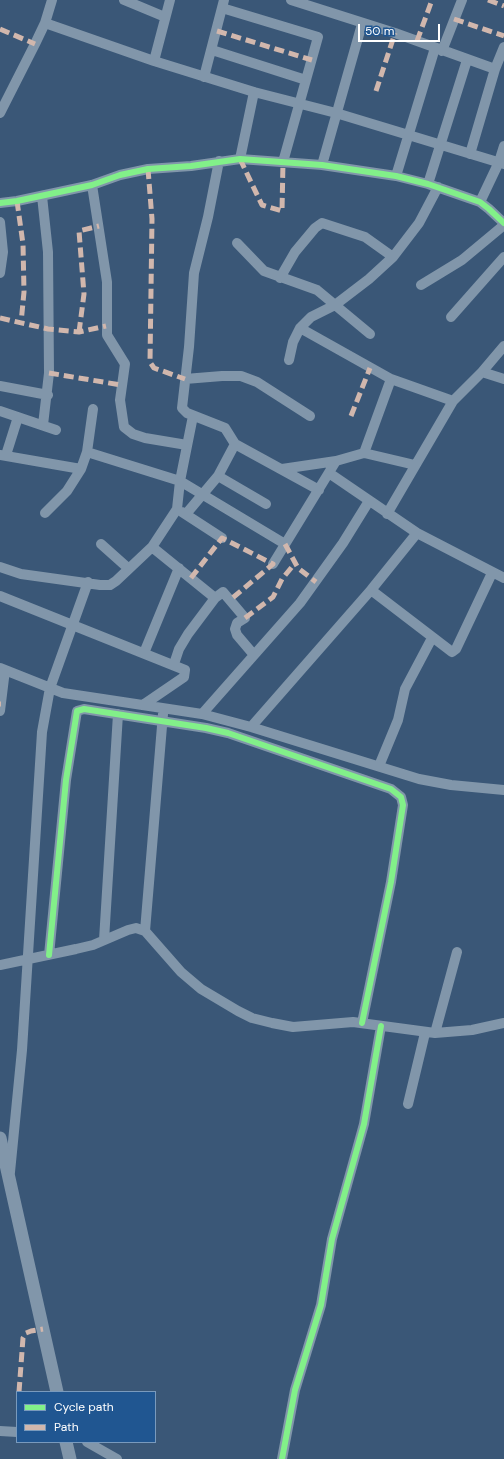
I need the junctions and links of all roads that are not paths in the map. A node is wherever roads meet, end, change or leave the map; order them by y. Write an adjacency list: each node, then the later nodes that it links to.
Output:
1 (52, 0): 8 (street)
2 (124, 0): 7 (street)
3 (170, 0): 7 (street)
4 (291, 0): 9 (street)
5 (462, 0): 12 (street)
6 (223, 4): 11 (street); 17 (street)
7 (165, 17): 14 (street)
8 (45, 23): 14 (street); 20 (street)
9 (362, 24): 12 (street); 21 (street)
10 (504, 47): 15 (street)
11 (212, 50): 16 (street); 17 (street)
12 (439, 50): 13 (street); 22 (street)
13 (467, 60): 15 (street); 23 (street)
14 (154, 61): 16 (street)
15 (495, 69): 25 (street)
16 (204, 77): 18 (street)
17 (306, 80): 19 (street)
18 (254, 92): 19 (street); 26 (street)
19 (300, 103): 21 (street); 28 (street)
20 (0, 113)
21 (336, 113): 22 (street); 30 (street)
22 (409, 135): 23 (street); 31 (street)
23 (440, 146): 25 (street); 33 (street)
24 (504, 146): 29 (street)
25 (470, 154): 29 (street)
26 (240, 159): 27 (street); 28 (street)
27 (219, 161): 32 (street); 52 (street)
28 (283, 162): 30 (street)
29 (501, 163): 35 (street)
30 (322, 165): 31 (street)
31 (396, 176): 33 (street)
32 (92, 185): 34 (street); 65 (street)
33 (433, 185): 35 (street); 40 (street)
34 (42, 196): 36 (street); 56 (street)
35 (480, 202): 38 (street)
36 (0, 203)
37 (0, 222): 42 (street)
38 (504, 224): 44 (street)
39 (237, 243): 43 (street)
40 (393, 257): 43 (street); 45 (street)
41 (504, 257): 46 (street)
42 (0, 274)
43 (280, 278): 45 (street)
44 (421, 286)
45 (335, 305): 47 (street); 48 (street)
46 (451, 317)
47 (300, 328): 50 (street); 53 (street)
48 (370, 334)
49 (504, 346): 51 (street)
50 (289, 360)
51 (482, 372): 54 (street); 57 (street)
52 (185, 379): 60 (street); 61 (street)
53 (391, 379): 57 (street); 68 (street)
54 (504, 379)
55 (0, 386): 56 (street)
56 (48, 395): 63 (street)
57 (452, 401): 71 (street)
58 (93, 409): 67 (street)
59 (0, 412): 62 (street)
60 (193, 416): 65 (street); 66 (street)
61 (310, 416)
62 (18, 417): 63 (street); 69 (street)
63 (43, 426): 64 (street)
64 (56, 430)
65 (187, 444): 76 (street)
66 (235, 444): 73 (street); 75 (street)
67 (87, 452): 72 (street); 76 (street)
68 (364, 453): 70 (street); 71 (street)
69 (3, 455): 72 (street)
70 (336, 461): 73 (street); 74 (street)
71 (415, 465): 83 (street)
72 (81, 469): 82 (street)
73 (282, 469): 77 (street)
74 (329, 473): 77 (street); 79 (street)
75 (218, 476): 78 (street); 80 (street)
76 (180, 481): 78 (street); 81 (street)
77 (319, 490): 87 (street)
78 (204, 494): 81 (street); 87 (street)
79 (370, 501): 83 (street); 102 (street)
80 (266, 504)
81 (182, 512): 85 (street); 88 (street)
82 (45, 513)
83 (387, 514): 84 (street)
84 (417, 533): 93 (street); 96 (street)
85 (222, 538)
86 (101, 544): 92 (street)
87 (285, 544): 89 (street)
88 (152, 548): 91 (street); 92 (street)
89 (273, 564)
90 (0, 567): 95 (street)
91 (179, 568): 98 (street); 101 (street)
92 (129, 569): 95 (street)
93 (492, 573): 94 (street); 100 (street)
94 (504, 578)
95 (88, 582): 99 (street)
96 (371, 590): 100 (street); 112 (street)
97 (0, 596): 99 (street)
98 (215, 598): 102 (street); 103 (street)
99 (71, 625): 101 (street); 105 (street)
100 (432, 638): 113 (street)
101 (144, 653): 103 (street)
102 (254, 655): 110 (street)
103 (174, 664): 106 (street)
104 (3, 669): 105 (street); 108 (street)
105 (50, 688): 106 (street); 119 (street)
106 (143, 705): 107 (street)
107 (164, 708): 110 (street); 111 (street)
108 (0, 712)
109 (118, 714): 111 (street); 116 (street); 118 (street)
110 (202, 714): 112 (street)
111 (163, 720): 115 (street); 121 (street)
112 (251, 727): 113 (street)
113 (379, 766): 114 (street)
114 (504, 790)
115 (145, 931): 116 (street); 121 (street)
116 (104, 940): 118 (street)
117 (456, 952): 125 (street)
118 (49, 955): 119 (street)
119 (27, 959): 120 (street); 128 (street)
120 (0, 965)
121 (362, 1022): 123 (street)
122 (504, 1022): 125 (street)
123 (381, 1026): 124 (street); 136 (street)
124 (425, 1033): 125 (street); 126 (street)
125 (435, 1033)
126 (408, 1104)
127 (0, 1138): 128 (street)
128 (9, 1182): 129 (street)
129 (57, 1391)
130 (0, 1431): 131 (street)
131 (16, 1432)
132 (66, 1443): 134 (street)
133 (89, 1443): 135 (street)
134 (70, 1459)
135 (117, 1459)
136 (282, 1459)

